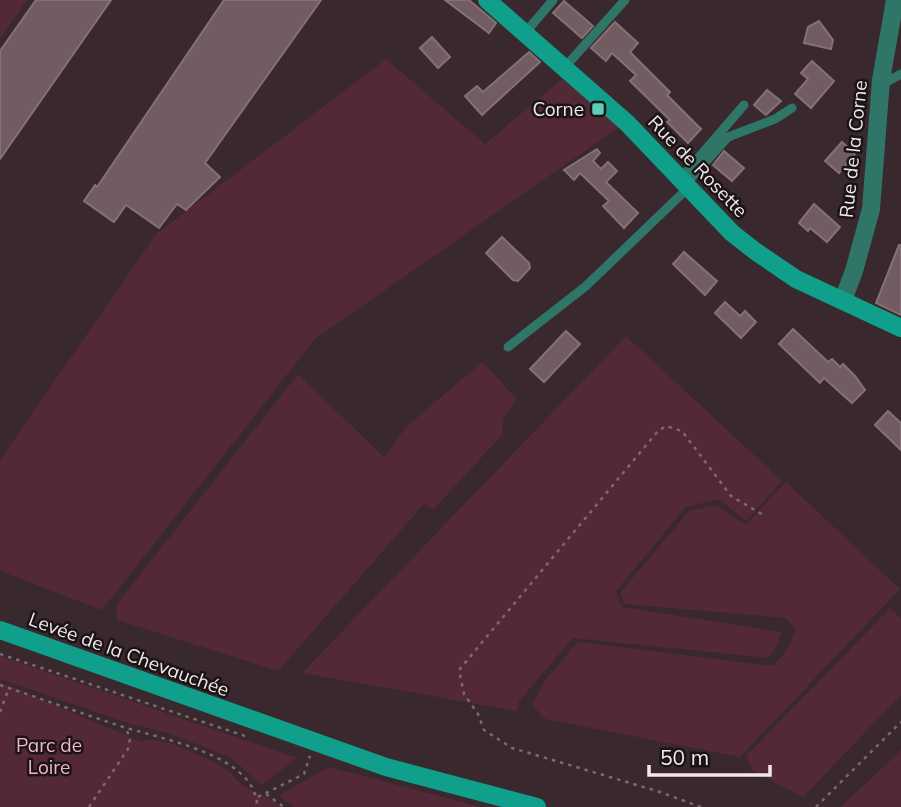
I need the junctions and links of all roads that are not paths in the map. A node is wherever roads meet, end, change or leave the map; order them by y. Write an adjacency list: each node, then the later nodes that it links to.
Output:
1 (487, 0): 5 (street, Rue de Rosette)
2 (553, 0): 5 (lane)
3 (625, 0): 6 (lane)
4 (895, 0): 8 (street, Rue de la Corne)
5 (525, 33): 6 (street, Rue de Rosette)
6 (565, 67): 11 (street, Rue de Rosette)
7 (901, 74): 8 (lane)
8 (881, 85): 12 (street, Rue de la Corne)
9 (744, 105): 11 (lane)
10 (792, 108): 11 (lane)
11 (685, 183): 12 (street, Rue de Rosette); 14 (lane)
12 (843, 300): 13 (street, Rue de Rosette)
13 (901, 328)
14 (508, 347)
15 (0, 630): 16 (street, Levée de la Chevauchée)
16 (537, 807)

